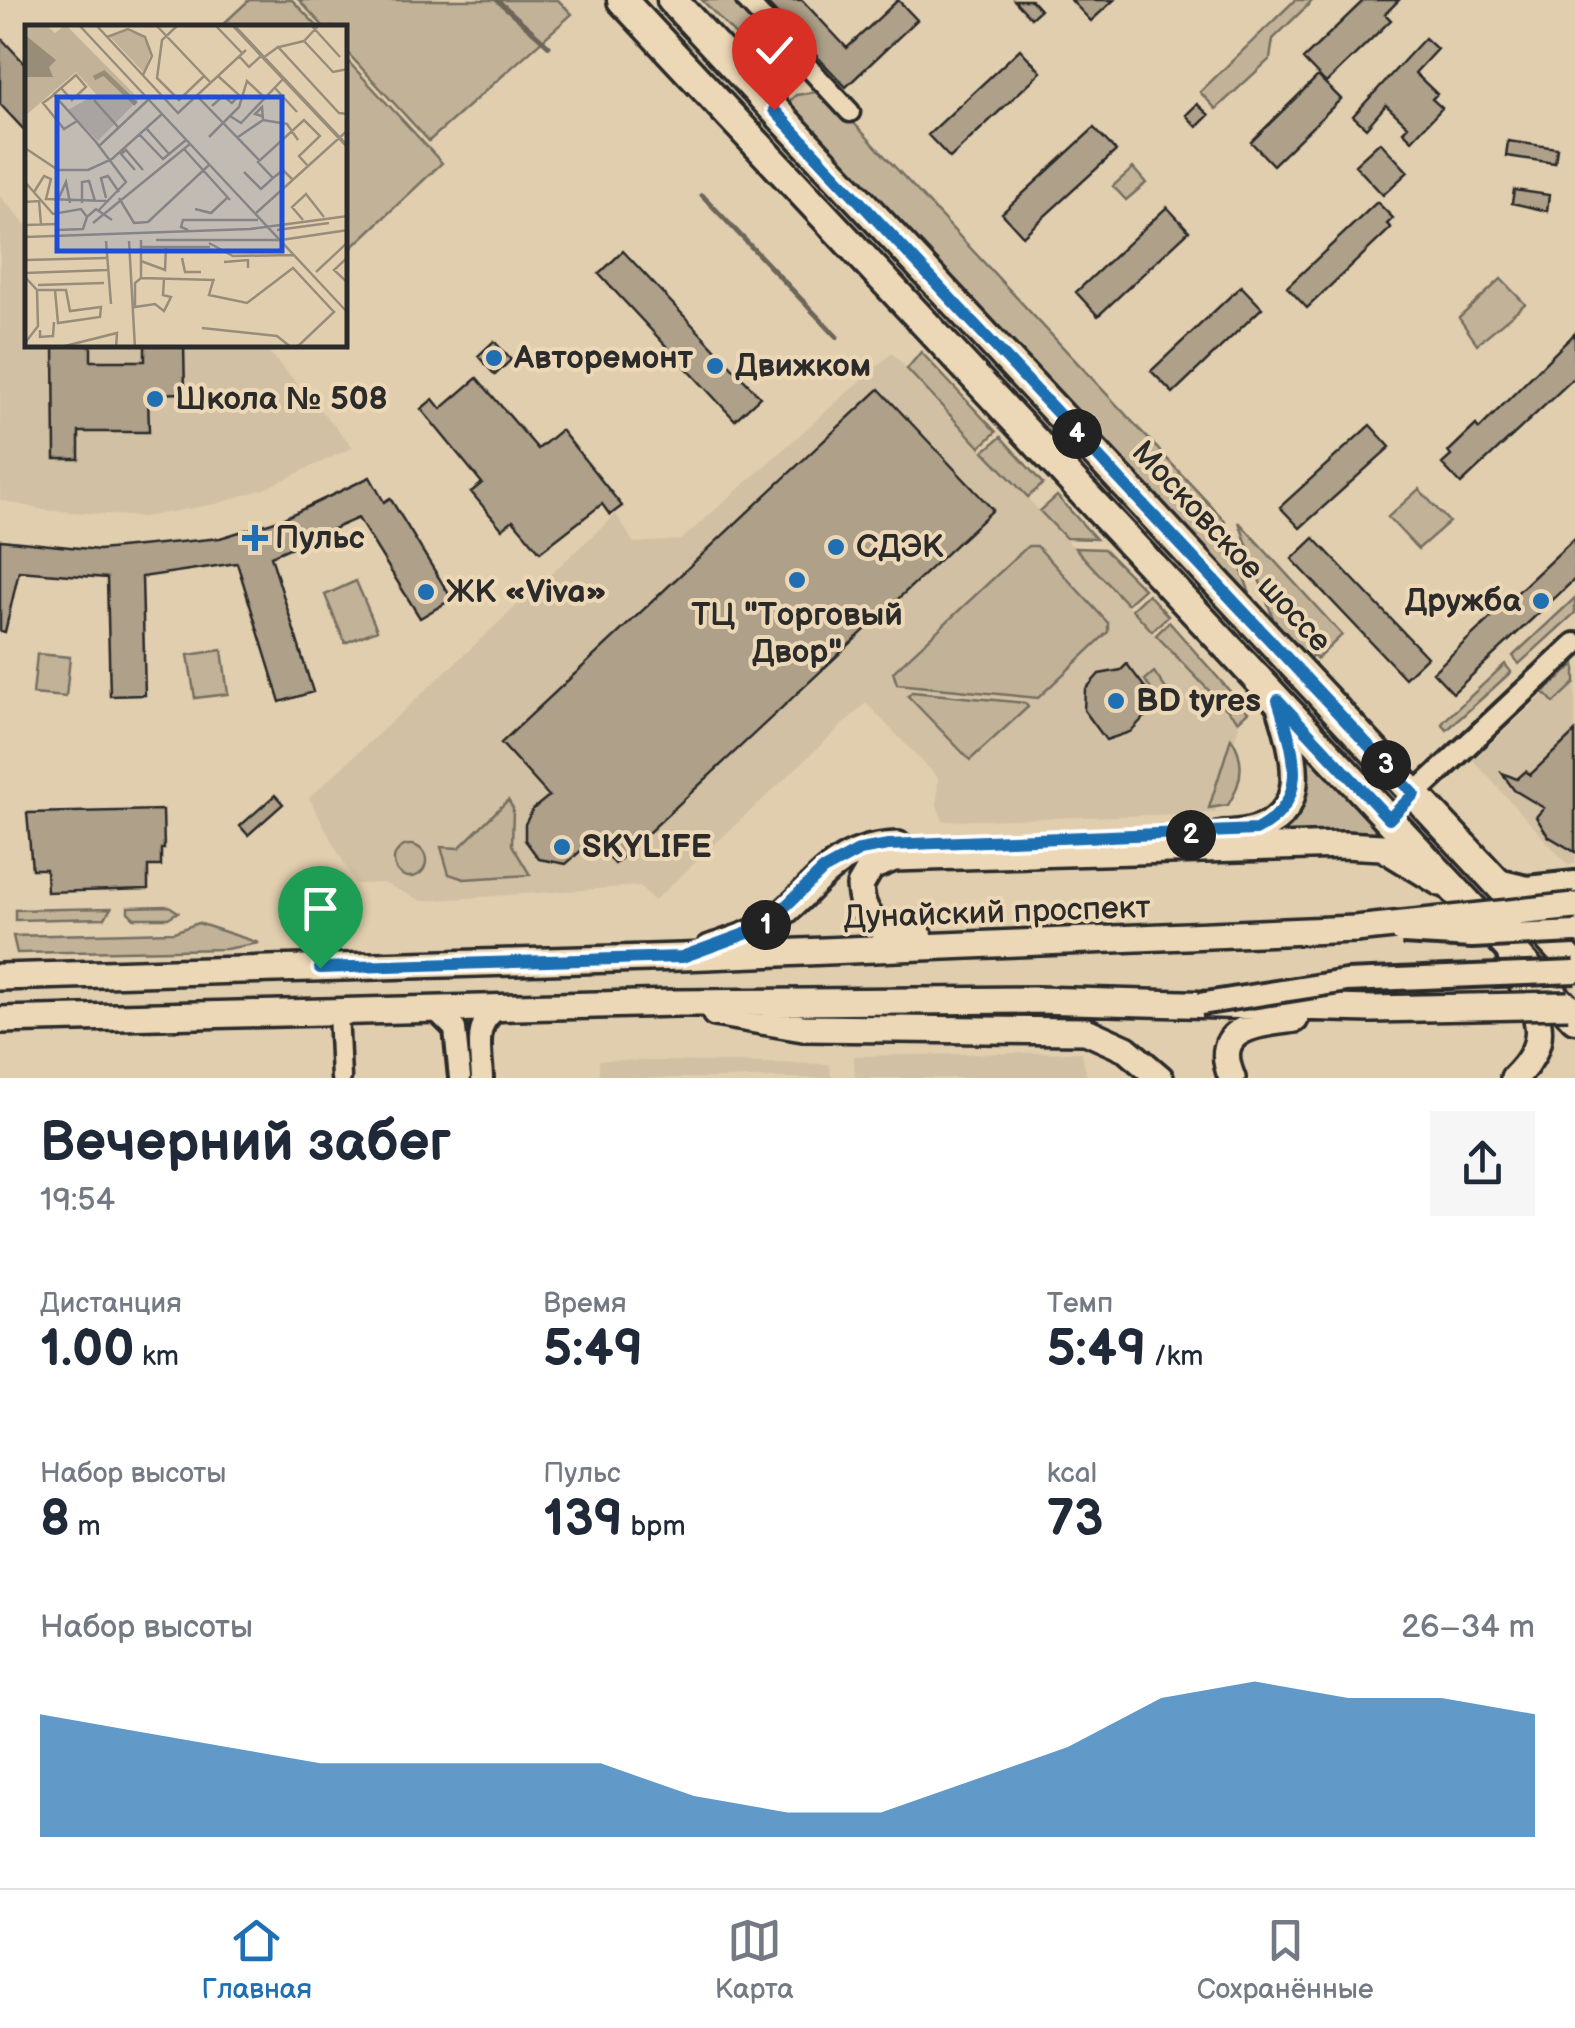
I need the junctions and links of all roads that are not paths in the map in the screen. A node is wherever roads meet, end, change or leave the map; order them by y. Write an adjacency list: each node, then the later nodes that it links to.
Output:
1 (622, 0): 6 (main road)
2 (746, 0): 4 (street)
3 (682, 6): 7 (main road, Московское шоссе)
4 (850, 112)
5 (1575, 644): 7 (street)
6 (1278, 700): 8 (main road); 17 (main road)
7 (1414, 794): 8 (street); 9 (main road, Московское шоссе)
8 (1389, 819): 11 (main road)
9 (1494, 879): 10 (street); 18 (main road, Московское шоссе)
10 (1575, 882)
11 (1456, 892): 15 (main road); 16 (main road)
12 (1575, 906): 13 (main road, Дунайский проспект, bridge)
13 (1355, 930): 14 (street, bridge); 15 (main road, Дунайский проспект)
14 (1575, 932)
15 (994, 945): 17 (main road, Дунайский проспект)
16 (1508, 946): 27 (main road); 34 (main road)
17 (682, 957): 19 (main road, Дунайский проспект)
18 (1575, 969): 21 (street, bridge)
19 (0, 977)
20 (676, 1003): 21 (main road); 23 (main road); 32 (main road)
21 (1200, 1004): 25 (main road, bridge)
22 (1575, 1004): 25 (main road, bridge)
23 (500, 1008): 24 (main road); 31 (street)
24 (435, 1009): 26 (main road); 30 (street)
25 (1371, 1009): 33 (main road)
26 (338, 1011): 28 (main road); 29 (street)
27 (1575, 1018)
28 (0, 1020)
29 (340, 1078)
30 (460, 1078)
31 (482, 1078)
32 (1160, 1078)
33 (1232, 1078)
34 (1514, 1078)

